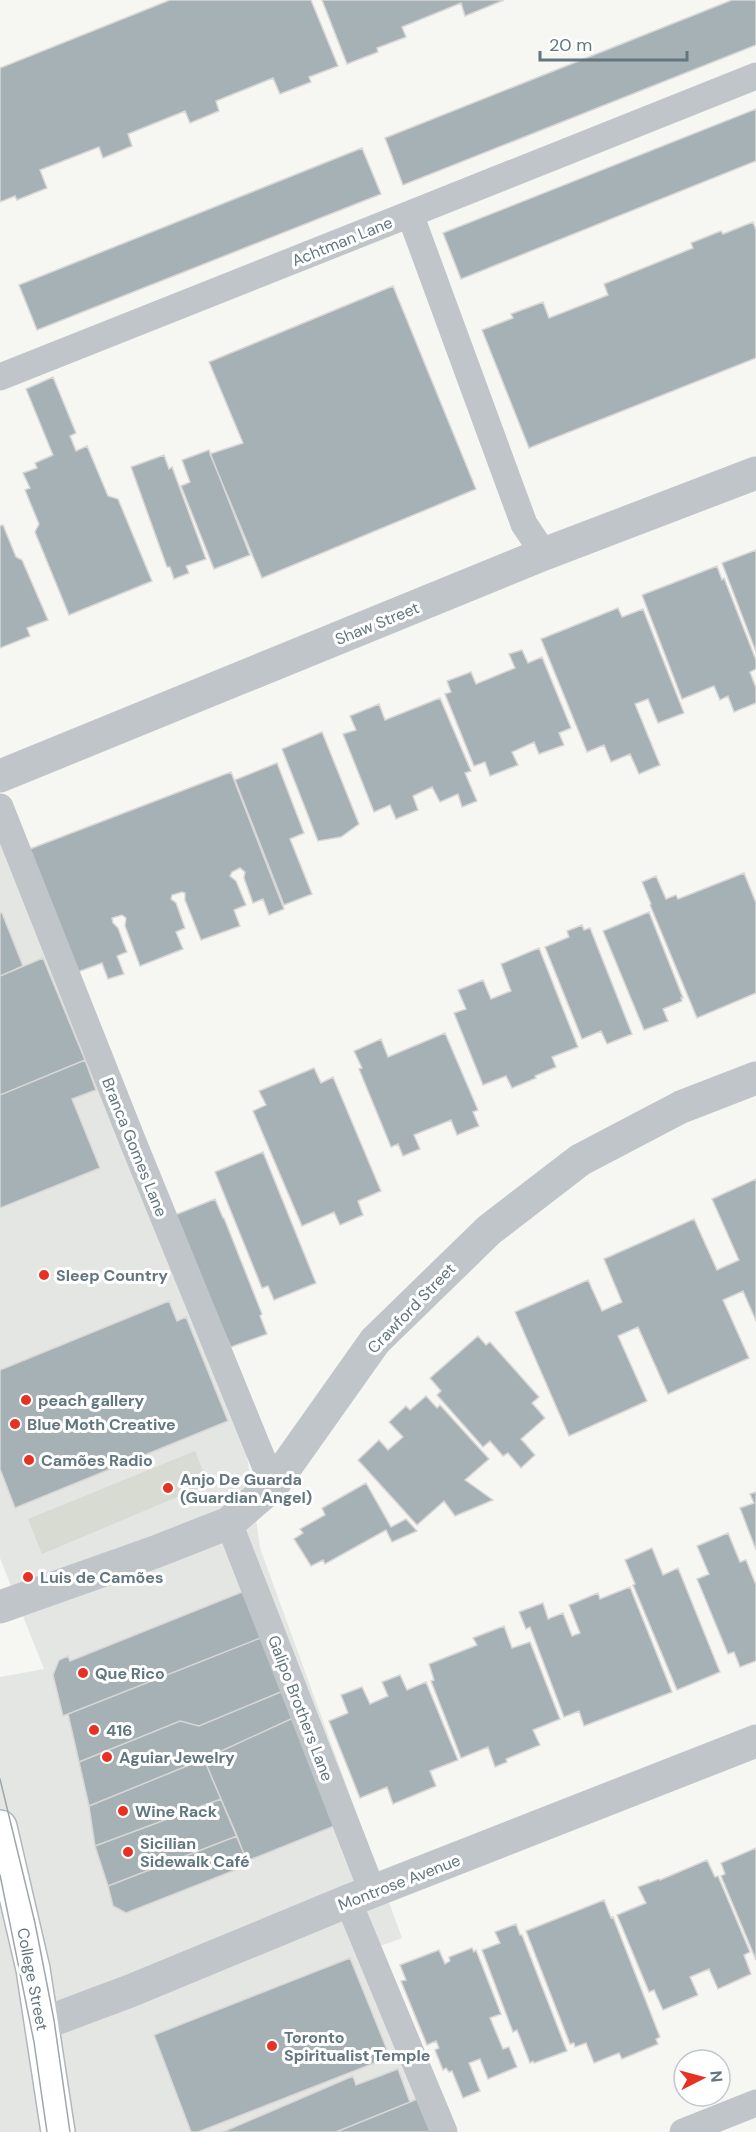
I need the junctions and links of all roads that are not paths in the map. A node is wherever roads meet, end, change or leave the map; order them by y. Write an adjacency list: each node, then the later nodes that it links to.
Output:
1 (756, 76): 2 (lane)
2 (410, 214): 3 (lane, Achtman Lane); 5 (lane, Achtman Lane)
3 (0, 377)
4 (756, 473): 5 (street, Shaw Street)
5 (544, 554): 6 (street, Shaw Street)
6 (0, 776)
7 (0, 807): 9 (lane, Branca Gomes Lane)
8 (756, 1078): 9 (street, Crawford Street)
9 (273, 1485): 10 (street, Crawford Street)
10 (228, 1523): 11 (street, Crawford Street); 14 (lane, Galipo Brothers Lane)
11 (0, 1607)
12 (756, 1741): 14 (street, Montrose Avenue)
13 (0, 1827): 15 (main road, College Street)
14 (360, 1897): 15 (street, Montrose Avenue); 18 (lane, Galipo Brothers Lane)
15 (42, 2024): 17 (main road, College Street)
16 (756, 2103): 19 (lane)
17 (58, 2132)
18 (444, 2132)
19 (683, 2132)

